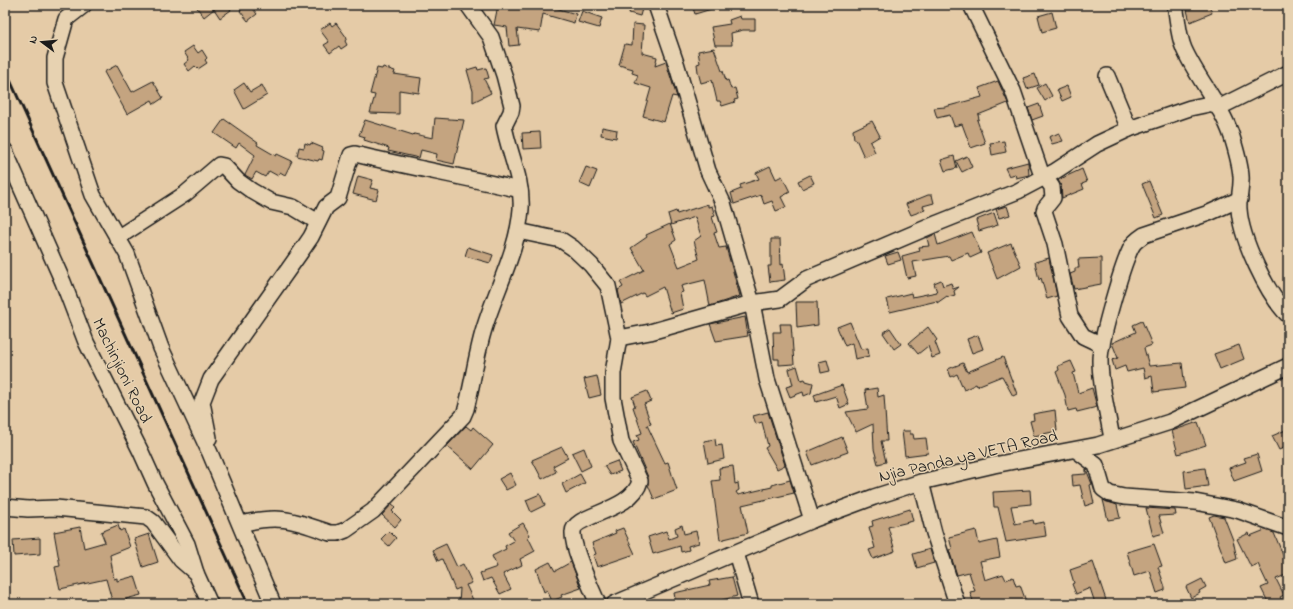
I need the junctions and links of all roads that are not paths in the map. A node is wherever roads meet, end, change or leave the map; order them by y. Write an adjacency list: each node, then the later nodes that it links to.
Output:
1 (84, 5): 6 (street)
2 (468, 5): 13 (street)
3 (656, 5): 18 (street)
4 (1175, 5): 9 (street)
5 (977, 7): 12 (street)
6 (67, 12): 17 (street)
7 (1288, 73): 9 (street)
8 (1106, 76): 10 (street)
9 (1216, 105): 10 (street); 14 (street)
10 (1129, 130): 12 (street)
11 (5, 151): 32 (street, Machinjioni Road)
12 (1044, 178): 18 (street); 21 (street)
13 (520, 190): 15 (street); 16 (street)
14 (1240, 199): 19 (street); 21 (street)
15 (318, 222): 17 (street); 25 (street)
16 (518, 231): 20 (street); 29 (street)
17 (118, 238): 25 (street)
18 (752, 303): 20 (street); 28 (street)
19 (1288, 316)
20 (619, 338): 35 (street)
21 (1102, 345): 23 (street)
22 (1288, 366): 23 (street, Njia Panda ya VETA Road)
23 (1112, 439): 24 (street, Njia Panda ya VETA Road)
24 (1076, 450): 26 (street, Njia Panda ya VETA Road); 30 (street)
25 (210, 453): 29 (street)
26 (921, 482): 28 (street, Njia Panda ya VETA Road); 38 (street)
27 (5, 507): 32 (street)
28 (812, 520): 31 (street, Njia Panda ya VETA Road)
29 (240, 524): 34 (street)
30 (1288, 528)
31 (736, 553): 36 (street, Njia Panda ya VETA Road); 37 (street)
32 (196, 573): 33 (street, Machinjioni Road)
33 (210, 604)
34 (273, 604)
35 (598, 604)
36 (614, 604)
37 (751, 604)
38 (957, 604)

